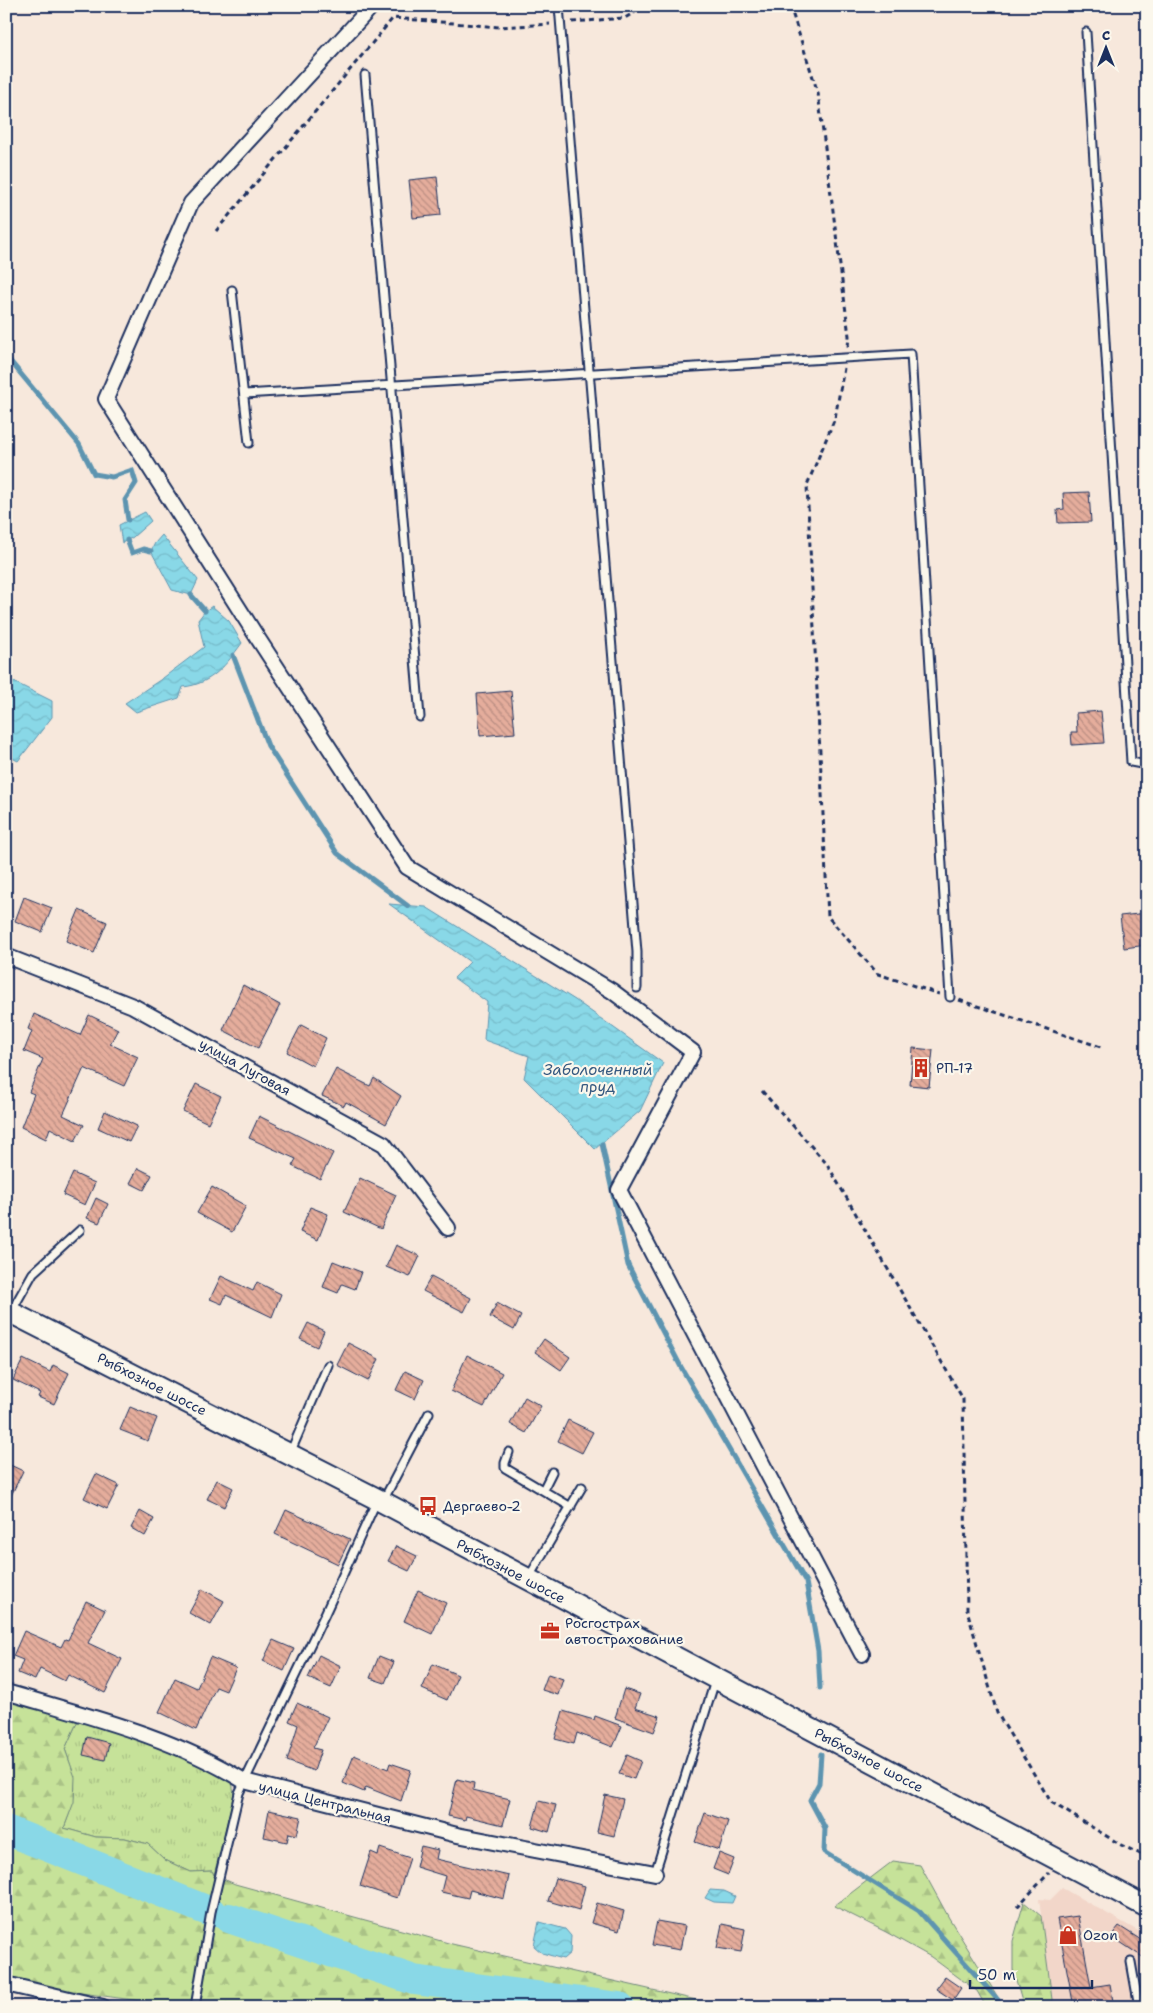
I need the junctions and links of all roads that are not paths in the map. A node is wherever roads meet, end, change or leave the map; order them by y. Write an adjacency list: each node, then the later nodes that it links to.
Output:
1 (372, 6): 28 (street)
2 (559, 6): 6 (lane)
3 (1086, 32): 11 (lane)
4 (366, 75): 7 (lane)
5 (232, 290): 8 (lane)
6 (590, 373): 7 (lane); 13 (lane); 14 (lane)
7 (391, 385): 8 (lane); 10 (lane)
8 (244, 394): 9 (lane)
9 (249, 443)
10 (420, 717)
11 (1147, 765)
12 (6, 956): 15 (street, улица Луговая)
13 (637, 988)
14 (950, 998)
15 (448, 1228)
16 (80, 1230): 17 (lane)
17 (9, 1311): 25 (main road, Рыбхозное шоссе)
18 (328, 1365): 20 (lane)
19 (429, 1413): 25 (lane)
20 (291, 1450)
21 (509, 1452): 24 (lane)
22 (552, 1472): 24 (lane)
23 (582, 1487): 26 (lane)
24 (543, 1490): 26 (lane)
25 (380, 1501): 27 (main road, Рыбхозное шоссе); 31 (lane)
26 (571, 1506): 27 (lane)
27 (528, 1580): 29 (main road, Рыбхозное шоссе)
28 (862, 1654)
29 (715, 1679): 32 (lane); 33 (main road, Рыбхозное шоссе)
30 (6, 1692): 31 (street, улица Центральная)
31 (244, 1781): 32 (street, улица Центральная); 37 (lane)
32 (655, 1874)
33 (1147, 1907)
34 (1131, 1962): 38 (lane)
35 (6, 1984): 36 (street)
36 (103, 2007)
37 (195, 2007)
38 (1139, 2007)

